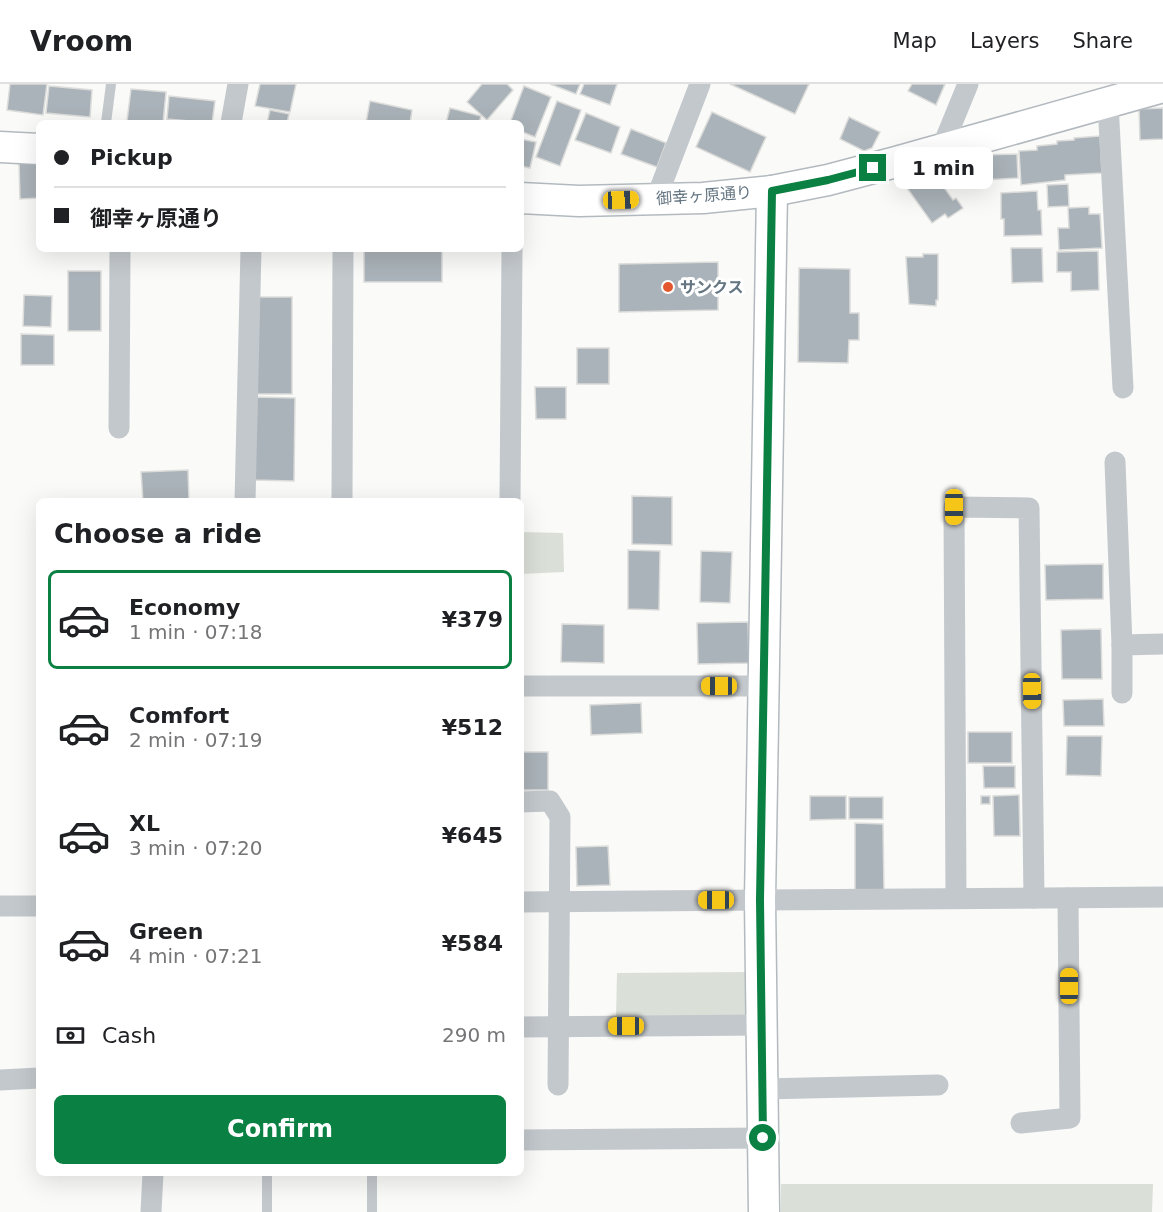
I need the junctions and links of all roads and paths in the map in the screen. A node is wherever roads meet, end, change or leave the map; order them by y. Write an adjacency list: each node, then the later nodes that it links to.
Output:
1 (111, 84): 7 (lane)
2 (238, 84): 8 (street)
3 (700, 84): 14 (street)
4 (968, 84): 11 (street)
5 (1163, 87): 6 (street, 御幸ヶ原通り)
6 (1108, 103): 11 (street, 御幸ヶ原通り); 19 (street)
7 (106, 120)
8 (232, 120)
9 (0, 147): 10 (street)
10 (36, 149)
11 (941, 150): 12 (street, 御幸ヶ原通り)
12 (772, 191): 14 (street, 御幸ヶ原通り); 28 (street)
13 (524, 198): 14 (street, 御幸ヶ原通り)
14 (656, 198)
15 (120, 252): 20 (street)
16 (251, 252): 22 (street)
17 (343, 252): 23 (street)
18 (512, 252): 24 (street)
19 (1123, 388)
20 (119, 428)
21 (1115, 462): 26 (street)
22 (245, 498)
23 (342, 498)
24 (510, 498)
25 (1163, 644): 26 (street)
26 (1122, 645): 29 (street)
27 (524, 686): 28 (street)
28 (764, 686): 35 (street)
29 (1122, 693)
30 (524, 802): 36 (street)
31 (1163, 897): 34 (street)
32 (956, 898): 33 (street); 33 (street); 35 (street)
33 (1034, 898): 34 (street)
34 (1068, 898): 48 (street)
35 (760, 900): 36 (street); 40 (street)
36 (560, 901): 37 (street); 41 (street)
37 (524, 902)
38 (0, 906): 39 (street)
39 (36, 906)
40 (762, 1025): 41 (street); 47 (street)
41 (557, 1026): 42 (street); 46 (street)
42 (524, 1027)
43 (36, 1078): 44 (street)
44 (0, 1080)
45 (938, 1084): 47 (street)
46 (558, 1085)
47 (763, 1089): 49 (street)
48 (1022, 1123)
49 (763, 1138): 50 (street); 57 (street)
50 (524, 1140)
51 (153, 1176): 54 (street)
52 (267, 1176): 55 (lane)
53 (372, 1176): 56 (lane)
54 (151, 1212)
55 (267, 1212)
56 (372, 1212)
57 (764, 1212)

